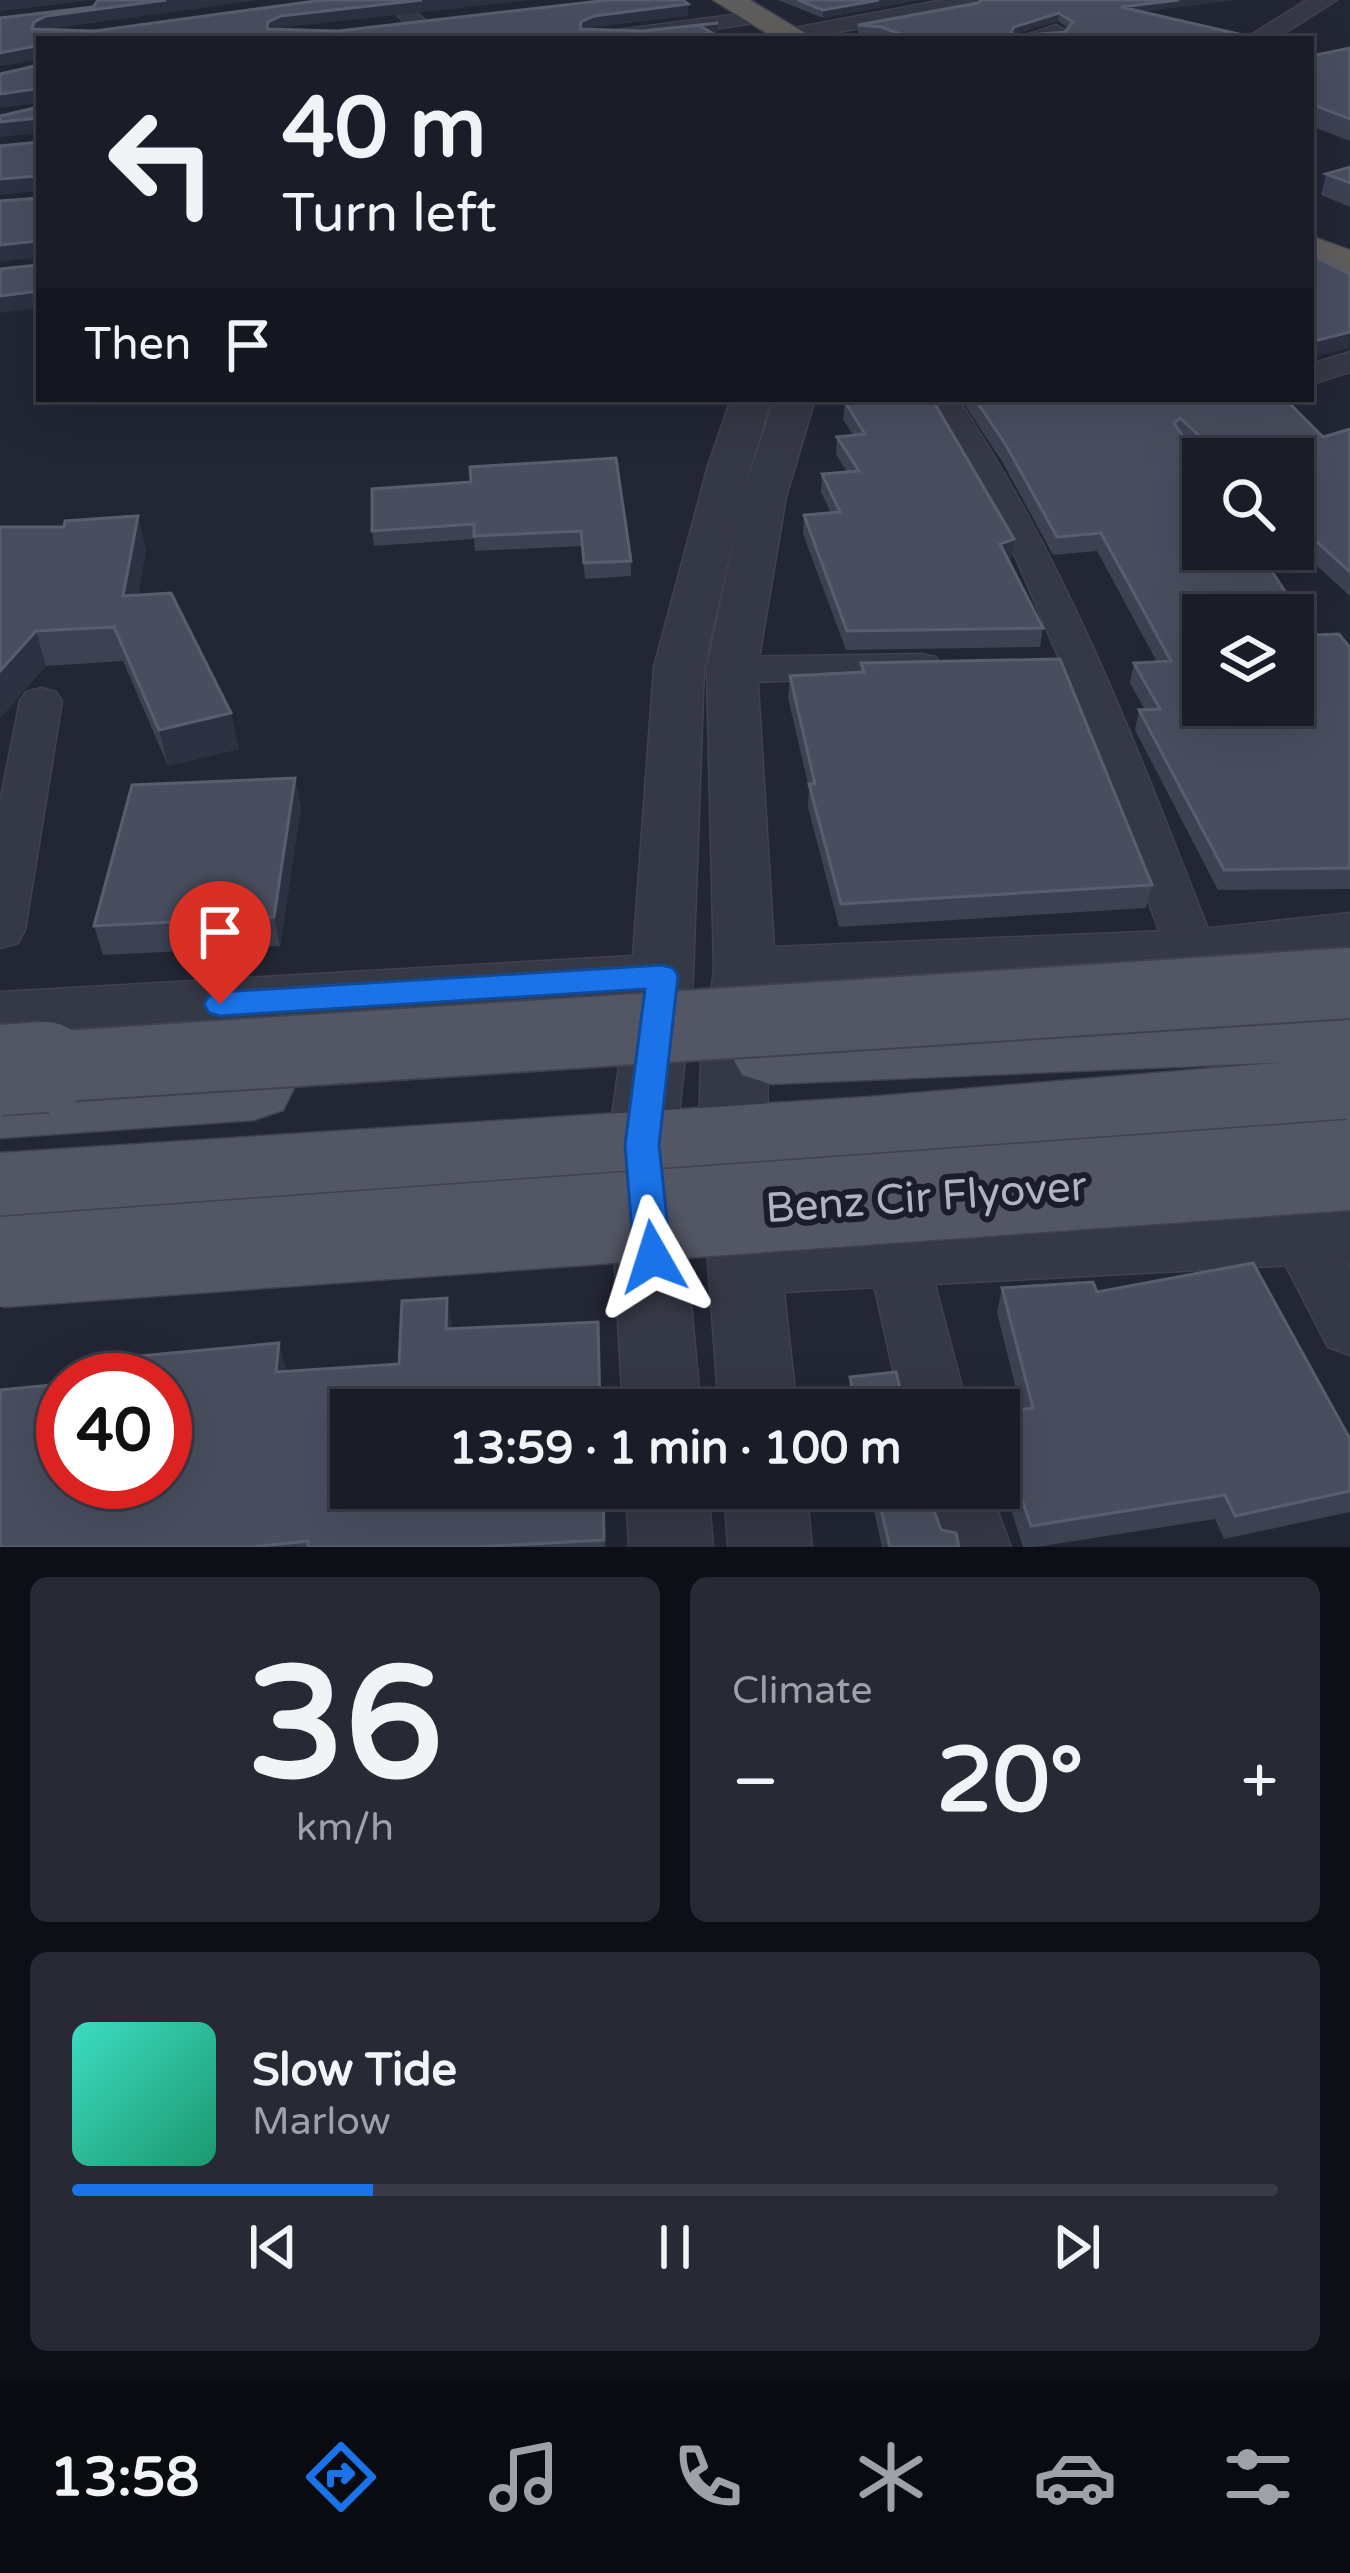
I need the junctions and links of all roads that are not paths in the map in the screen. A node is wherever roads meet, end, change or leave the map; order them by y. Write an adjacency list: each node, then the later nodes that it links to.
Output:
1 (392, 0): 7 (street)
2 (700, 0): 6 (highway)
3 (976, 0): 11 (street)
4 (1323, 0): 13 (street)
5 (1348, 0): 14 (street)
6 (741, 20): 9 (street); 10 (highway)
7 (421, 27)
8 (1056, 31): 12 (street)
9 (618, 36)
10 (791, 36)
11 (799, 36)
12 (1037, 36)
13 (1262, 36)
14 (1285, 36)
15 (1321, 236): 16 (highway)
16 (1350, 266)
17 (1350, 362): 18 (street)
18 (1314, 373)
19 (750, 402): 31 (street)
20 (794, 402): 25 (street)
21 (945, 404): 22 (street)
22 (1082, 663): 23 (street); 29 (street)
23 (1035, 664)
24 (965, 665): 25 (street)
25 (732, 670): 30 (street)
26 (41, 701): 27 (street)
27 (0, 930)
28 (1350, 935): 29 (street)
29 (1192, 952): 30 (street)
30 (745, 971): 35 (street)
31 (662, 976): 33 (street); 36 (street)
32 (1350, 982): 37 (main road, bridge)
33 (0, 1016)
34 (1350, 1030): 35 (main road)
35 (733, 1054): 36 (main road); 40 (street)
36 (650, 1060): 39 (main road); 41 (street)
37 (0, 1070)
38 (1350, 1089): 40 (main road)
39 (0, 1106)
40 (733, 1139): 41 (main road); 48 (street)
41 (642, 1145): 43 (main road); 46 (street)
42 (1350, 1165): 47 (main road, Benz Cir Flyover, bridge)
43 (0, 1189)
44 (1325, 1234): 45 (street); 50 (street)
45 (897, 1254): 48 (street); 53 (street)
46 (653, 1257): 49 (street); 51 (street)
47 (0, 1262)
48 (745, 1263): 52 (street)
49 (0, 1298)
50 (1350, 1327)
51 (661, 1389)
52 (756, 1389)
53 (930, 1389)
54 (668, 1509): 57 (street)
55 (767, 1509): 58 (street)
56 (962, 1509): 59 (street)
57 (670, 1547)
58 (770, 1547)
59 (976, 1547)

